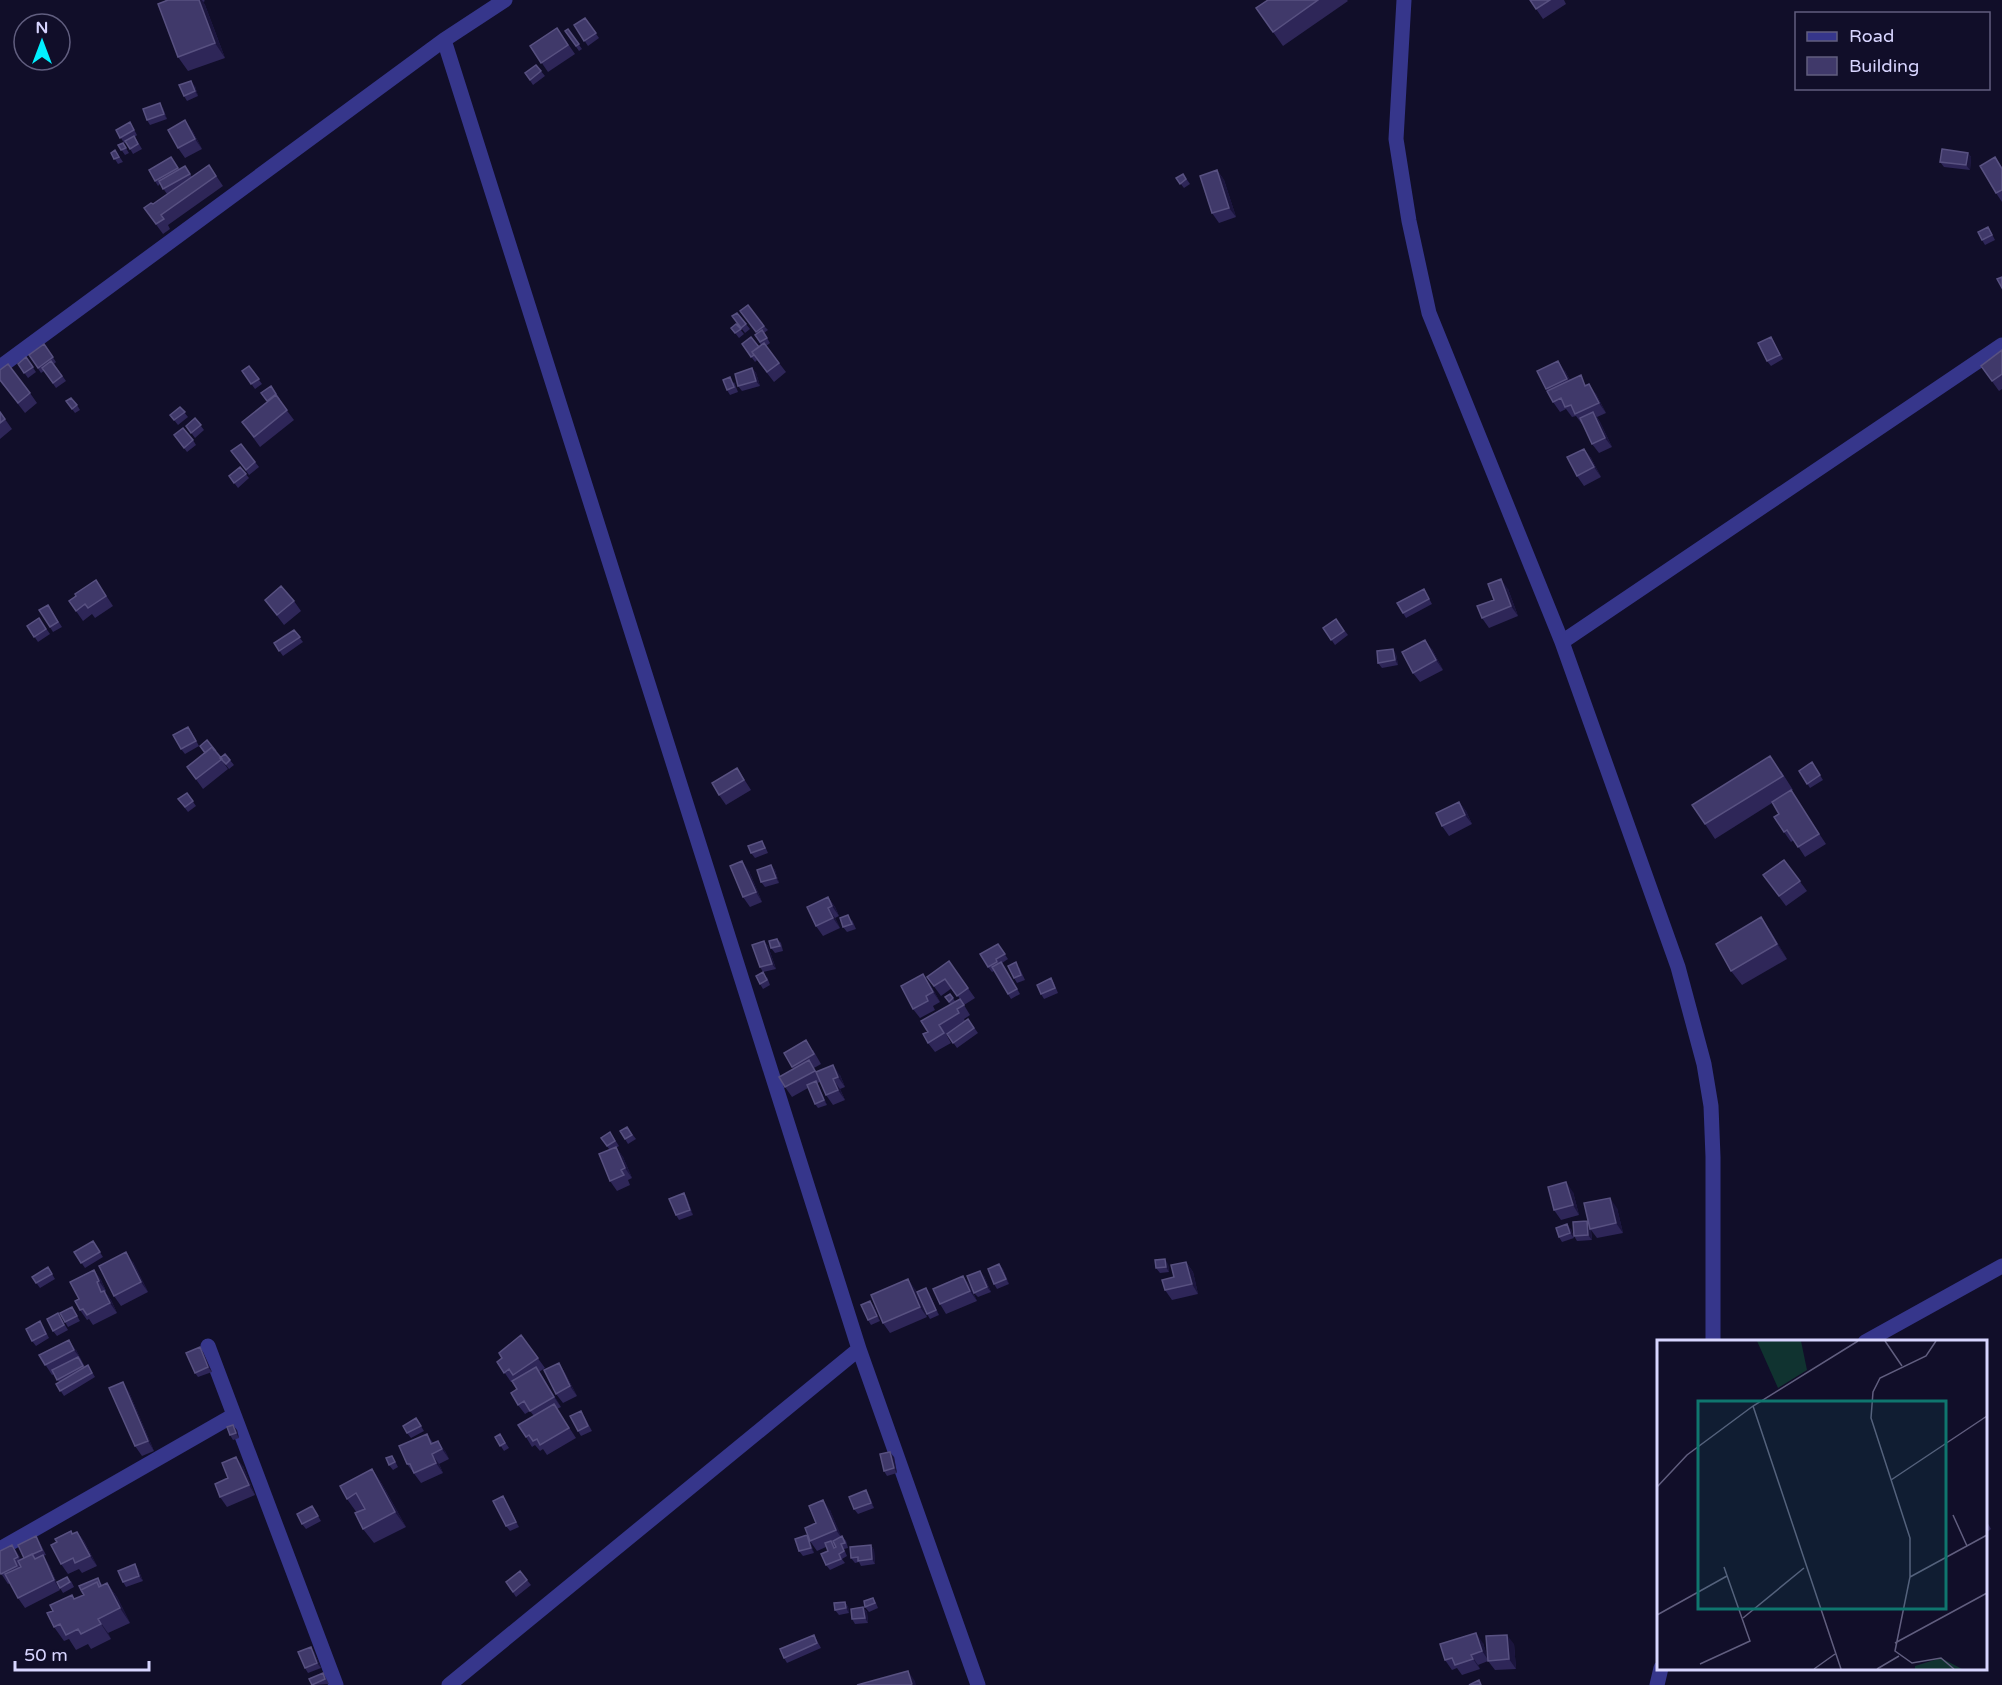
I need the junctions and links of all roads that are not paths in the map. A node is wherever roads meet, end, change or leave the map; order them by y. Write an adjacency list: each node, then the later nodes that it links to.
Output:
1 (505, 0): 3 (street)
2 (1404, 0): 6 (street)
3 (444, 40): 5 (street); 11 (street)
4 (2002, 345): 6 (street)
5 (0, 367)
6 (1562, 642): 8 (street)
7 (2002, 1266): 9 (street)
8 (1713, 1340)
9 (1866, 1340)
10 (208, 1346): 12 (street)
11 (859, 1348): 16 (street); 17 (street)
12 (234, 1415): 13 (street); 15 (street)
13 (0, 1549)
14 (1661, 1670): 18 (street)
15 (336, 1685)
16 (449, 1685)
17 (978, 1685)
18 (1657, 1685)

